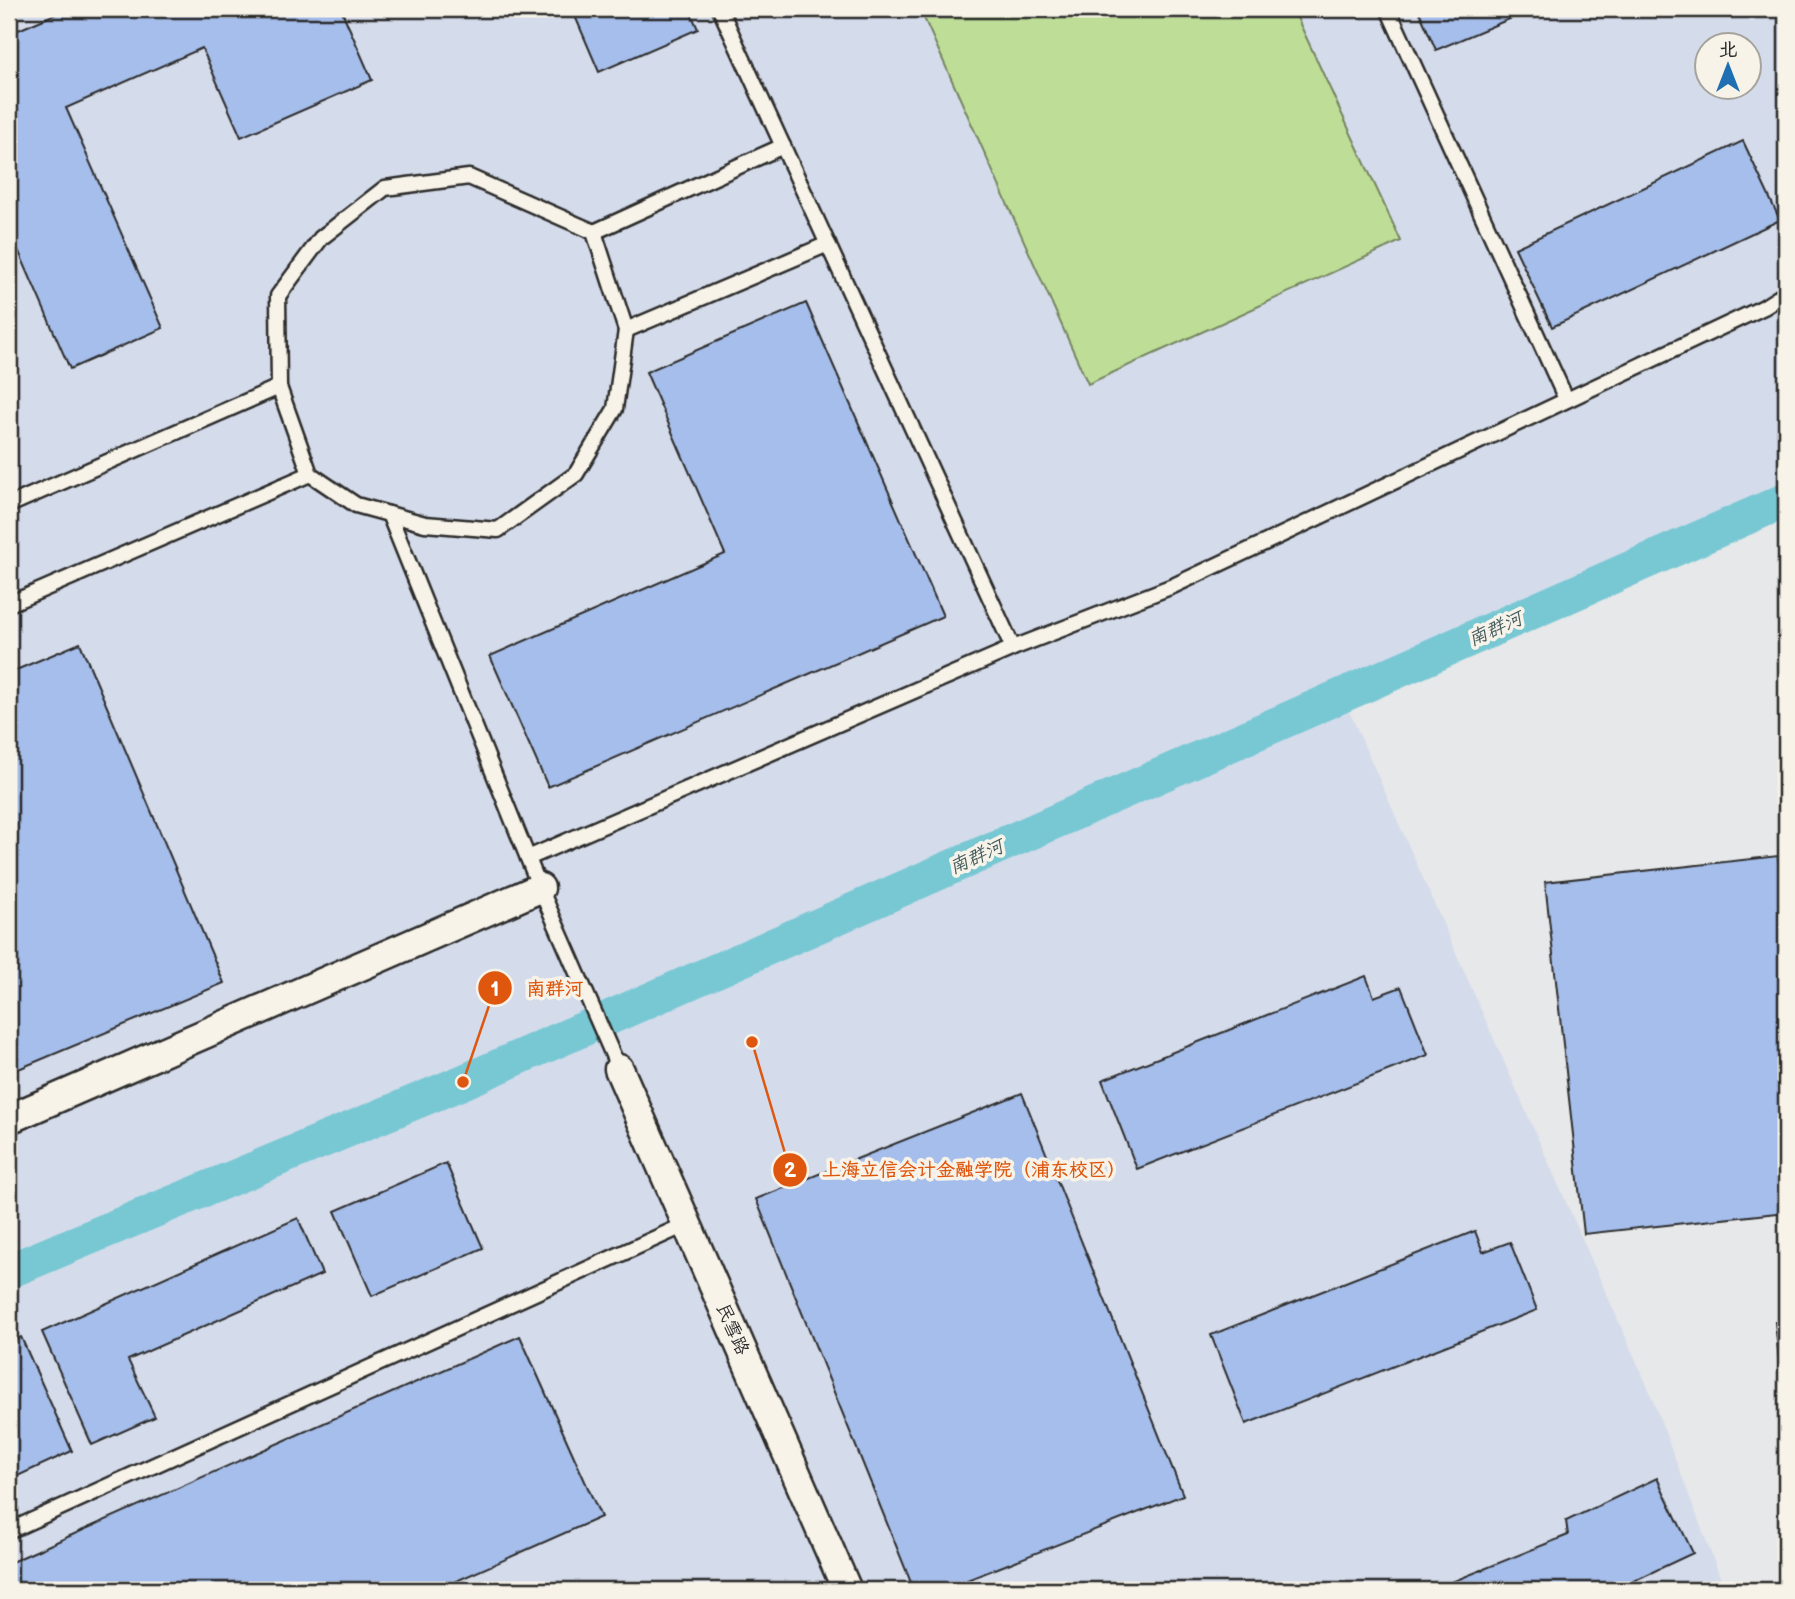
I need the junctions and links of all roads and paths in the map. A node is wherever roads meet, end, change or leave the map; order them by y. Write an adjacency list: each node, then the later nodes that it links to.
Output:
1 (720, 9): 3 (lane)
2 (1388, 9): 9 (lane)
3 (783, 146): 4 (lane); 5 (lane)
4 (594, 232): 7 (lane); 8 (lane)
5 (828, 244): 7 (lane); 14 (lane)
6 (1786, 293): 9 (lane)
7 (626, 330): 12 (lane)
8 (279, 387): 10 (lane); 11 (lane)
9 (1566, 398): 14 (lane)
10 (310, 474): 12 (lane); 13 (lane)
11 (9, 505)
12 (389, 514): 15 (lane)
13 (9, 604)
14 (1013, 648): 15 (lane)
15 (528, 858): 16 (lane)
16 (541, 888): 17 (lane); 18 (street)
17 (620, 1069): 19 (street, 民雪路)
18 (9, 1119)
19 (687, 1224): 20 (lane); 21 (street, 民雪路)
20 (9, 1531)
21 (847, 1590)

